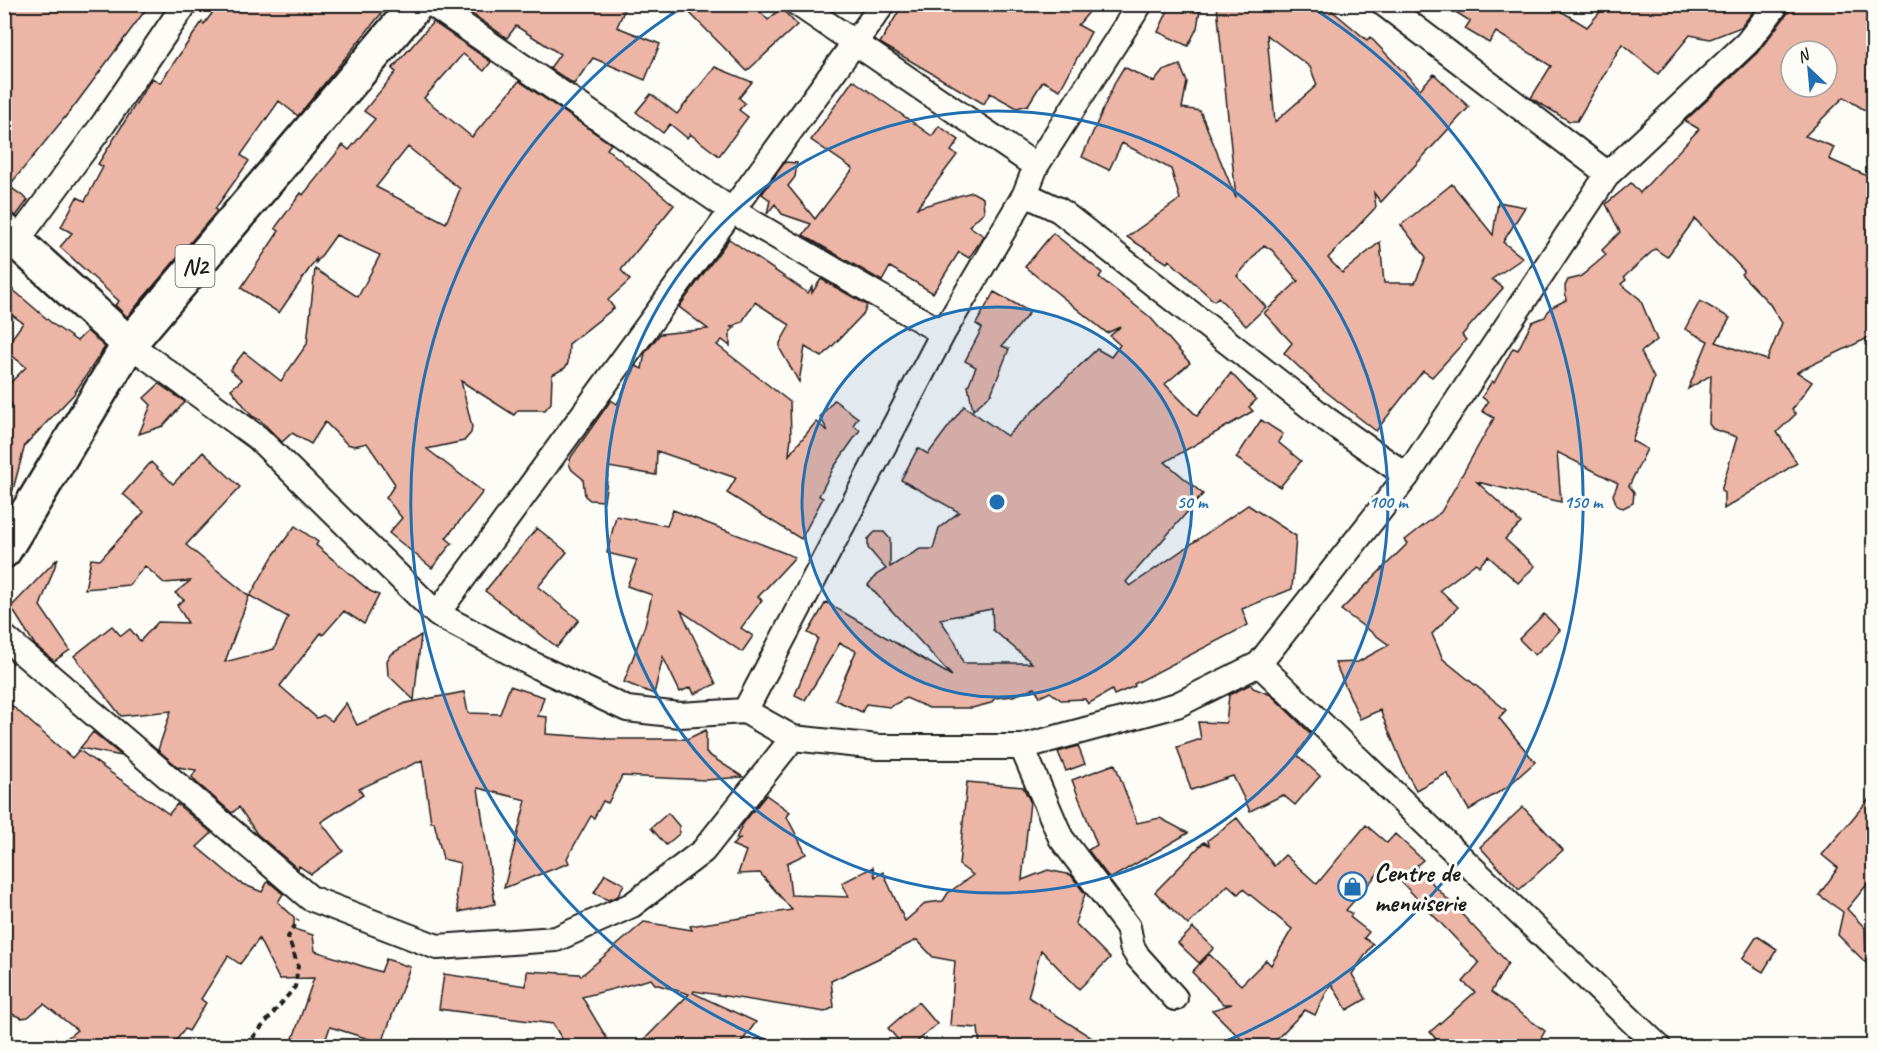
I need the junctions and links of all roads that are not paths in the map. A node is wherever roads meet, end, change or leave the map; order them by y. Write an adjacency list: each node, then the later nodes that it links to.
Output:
1 (185, 4): 14 (street)
2 (417, 4): 16 (main road, N2)
3 (432, 4): 13 (street)
4 (798, 4): 9 (street)
5 (882, 4): 9 (street)
6 (1140, 4): 10 (street)
7 (1384, 4): 11 (street)
8 (1777, 4): 11 (street)
9 (855, 44): 10 (street); 13 (street)
10 (1036, 166): 12 (street)
11 (1608, 174): 17 (street)
12 (1025, 194): 15 (street); 17 (street)
13 (731, 210): 15 (street); 19 (street)
14 (10, 236): 16 (main road)
15 (943, 333): 22 (street)
16 (129, 344): 18 (main road, N2); 19 (street)
17 (1407, 476): 21 (street)
18 (4, 551)
19 (437, 614): 22 (street)
20 (4, 638): 23 (street)
21 (1259, 664): 24 (street); 26 (street)
22 (746, 711): 23 (street)
23 (793, 738): 24 (street)
24 (1022, 747): 25 (street)
25 (1175, 999)
26 (1658, 1047)

